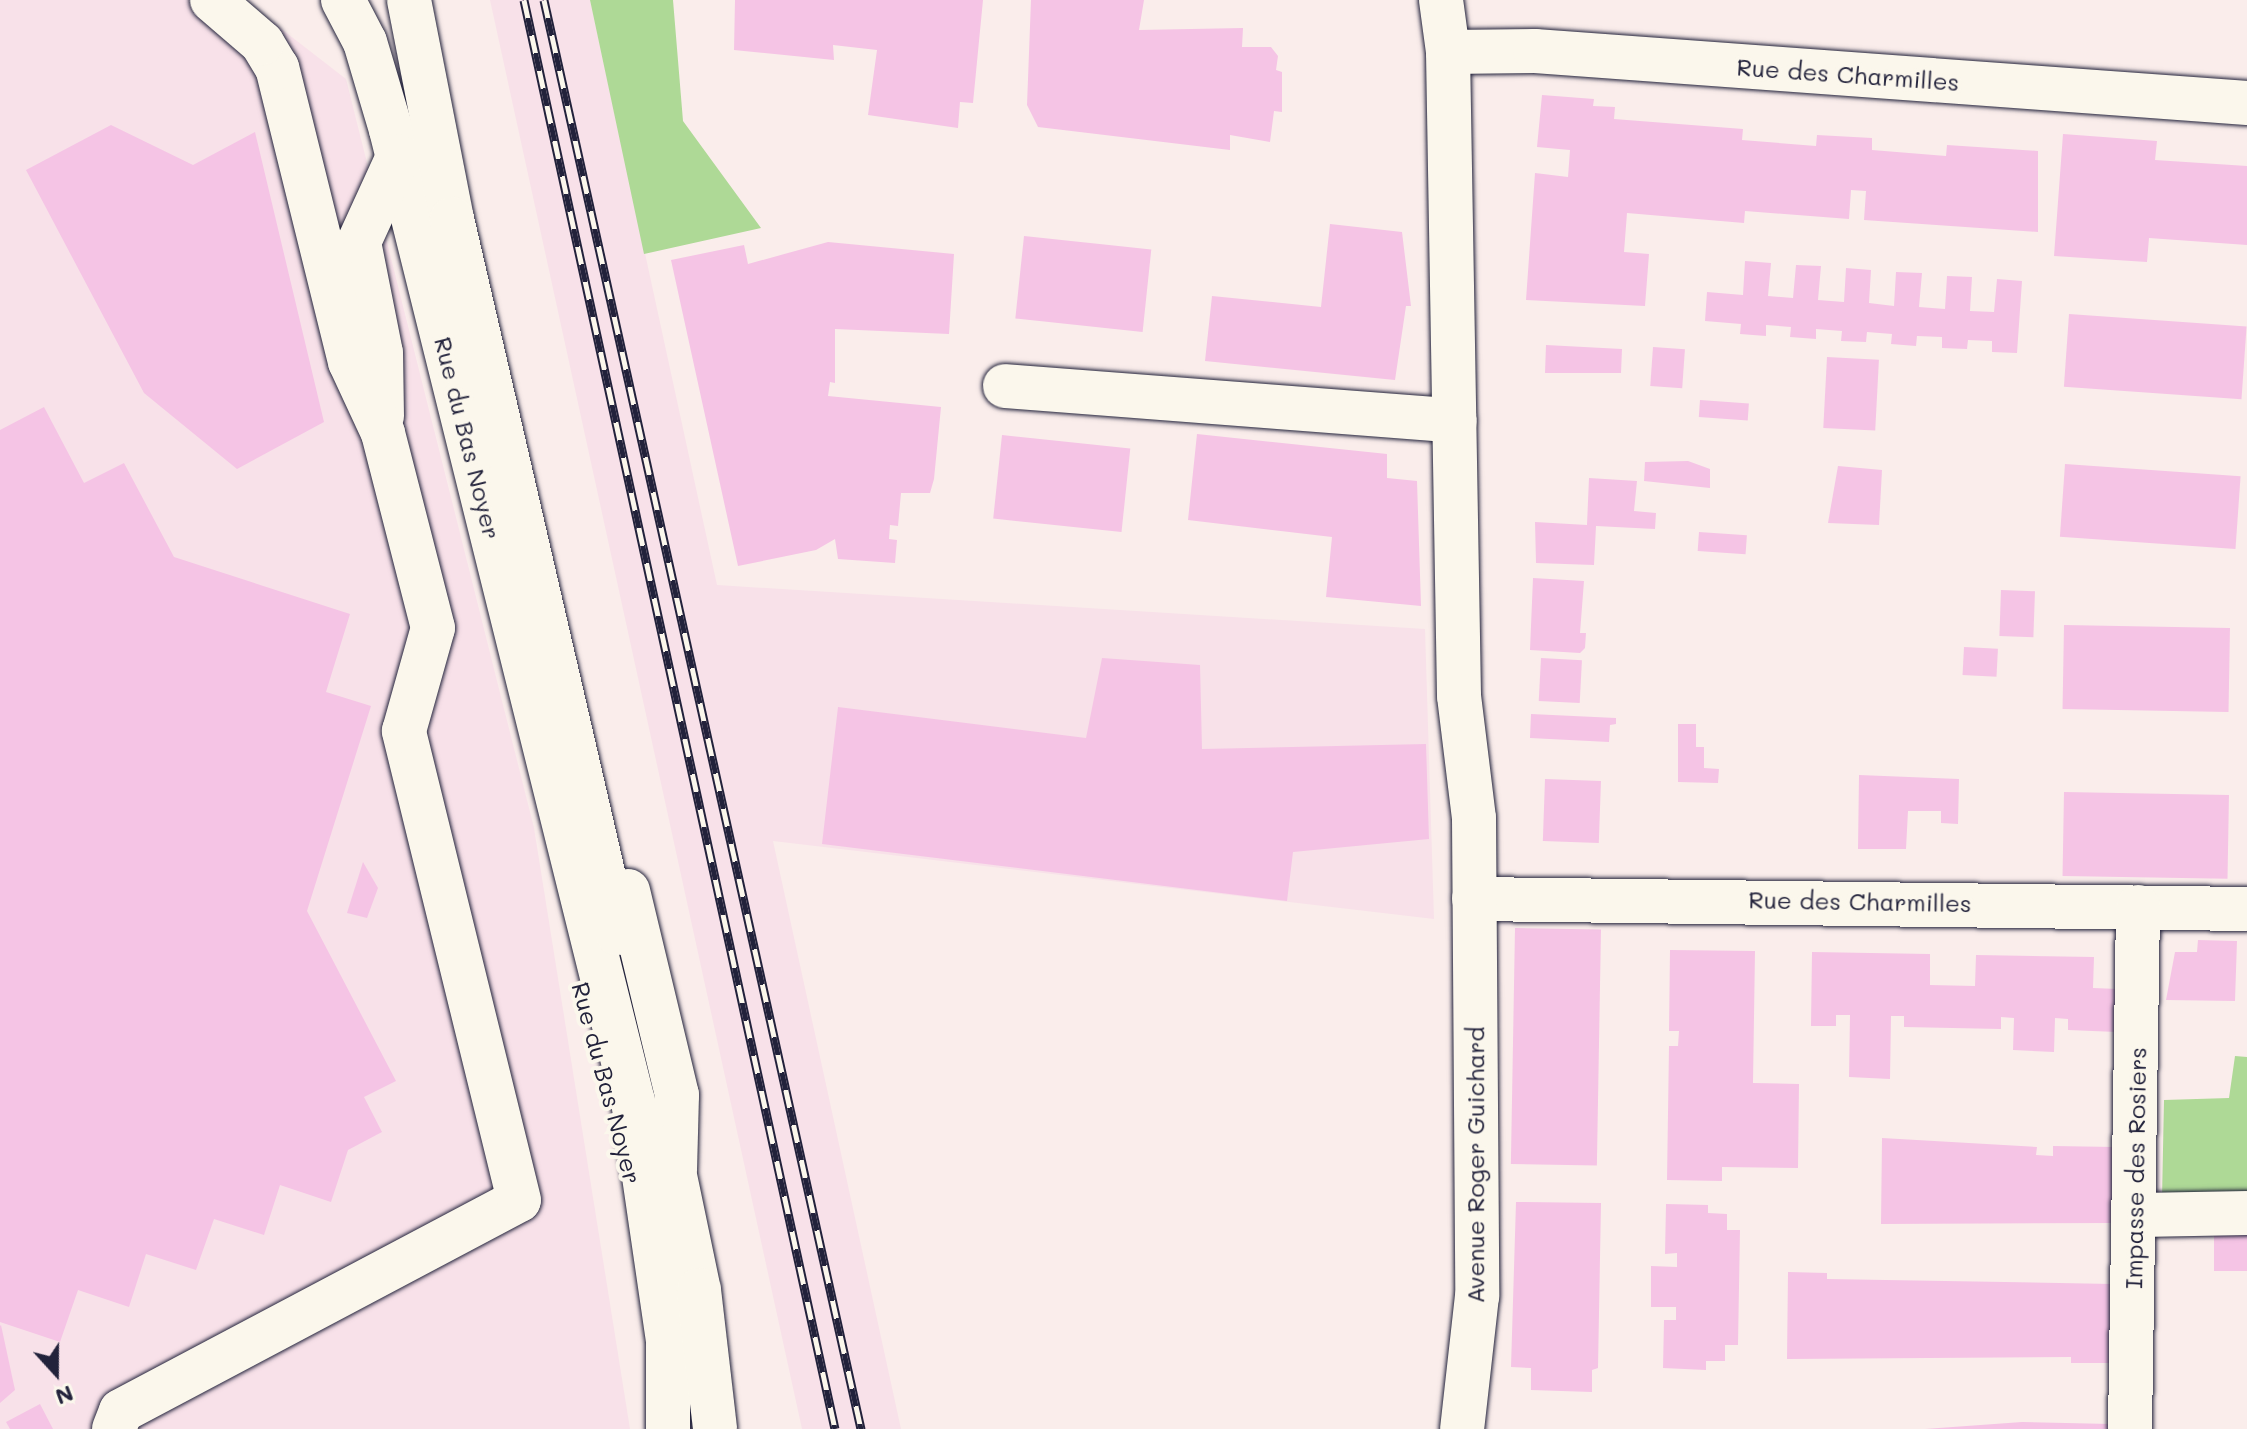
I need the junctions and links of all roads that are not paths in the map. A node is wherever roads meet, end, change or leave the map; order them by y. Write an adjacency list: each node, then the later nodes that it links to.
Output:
1 (212, 0): 10 (street)
2 (343, 0): 7 (street, Rue du Bas Noyer)
3 (409, 0): 18 (street, Rue du Bas Noyer)
4 (1441, 0): 5 (street)
5 (1448, 52): 6 (street, Rue des Charmilles); 9 (street, Avenue Roger Guichard)
6 (2247, 103)
7 (398, 157): 10 (street); 17 (street, Rue du Bas Noyer)
8 (1005, 386): 9 (street)
9 (1455, 421): 11 (street, Avenue Roger Guichard)
10 (383, 433): 16 (street)
11 (1474, 899): 12 (street, Rue des Charmilles); 19 (street, Avenue Roger Guichard)
12 (2138, 907): 13 (street, Rue des Charmilles); 15 (street, Impasse des Rosiers)
13 (2247, 909)
14 (2247, 1213): 15 (street)
15 (2135, 1215): 20 (street, Impasse des Rosiers)
16 (114, 1429)
17 (668, 1429)
18 (715, 1429)
19 (1462, 1429)
20 (2130, 1429)

